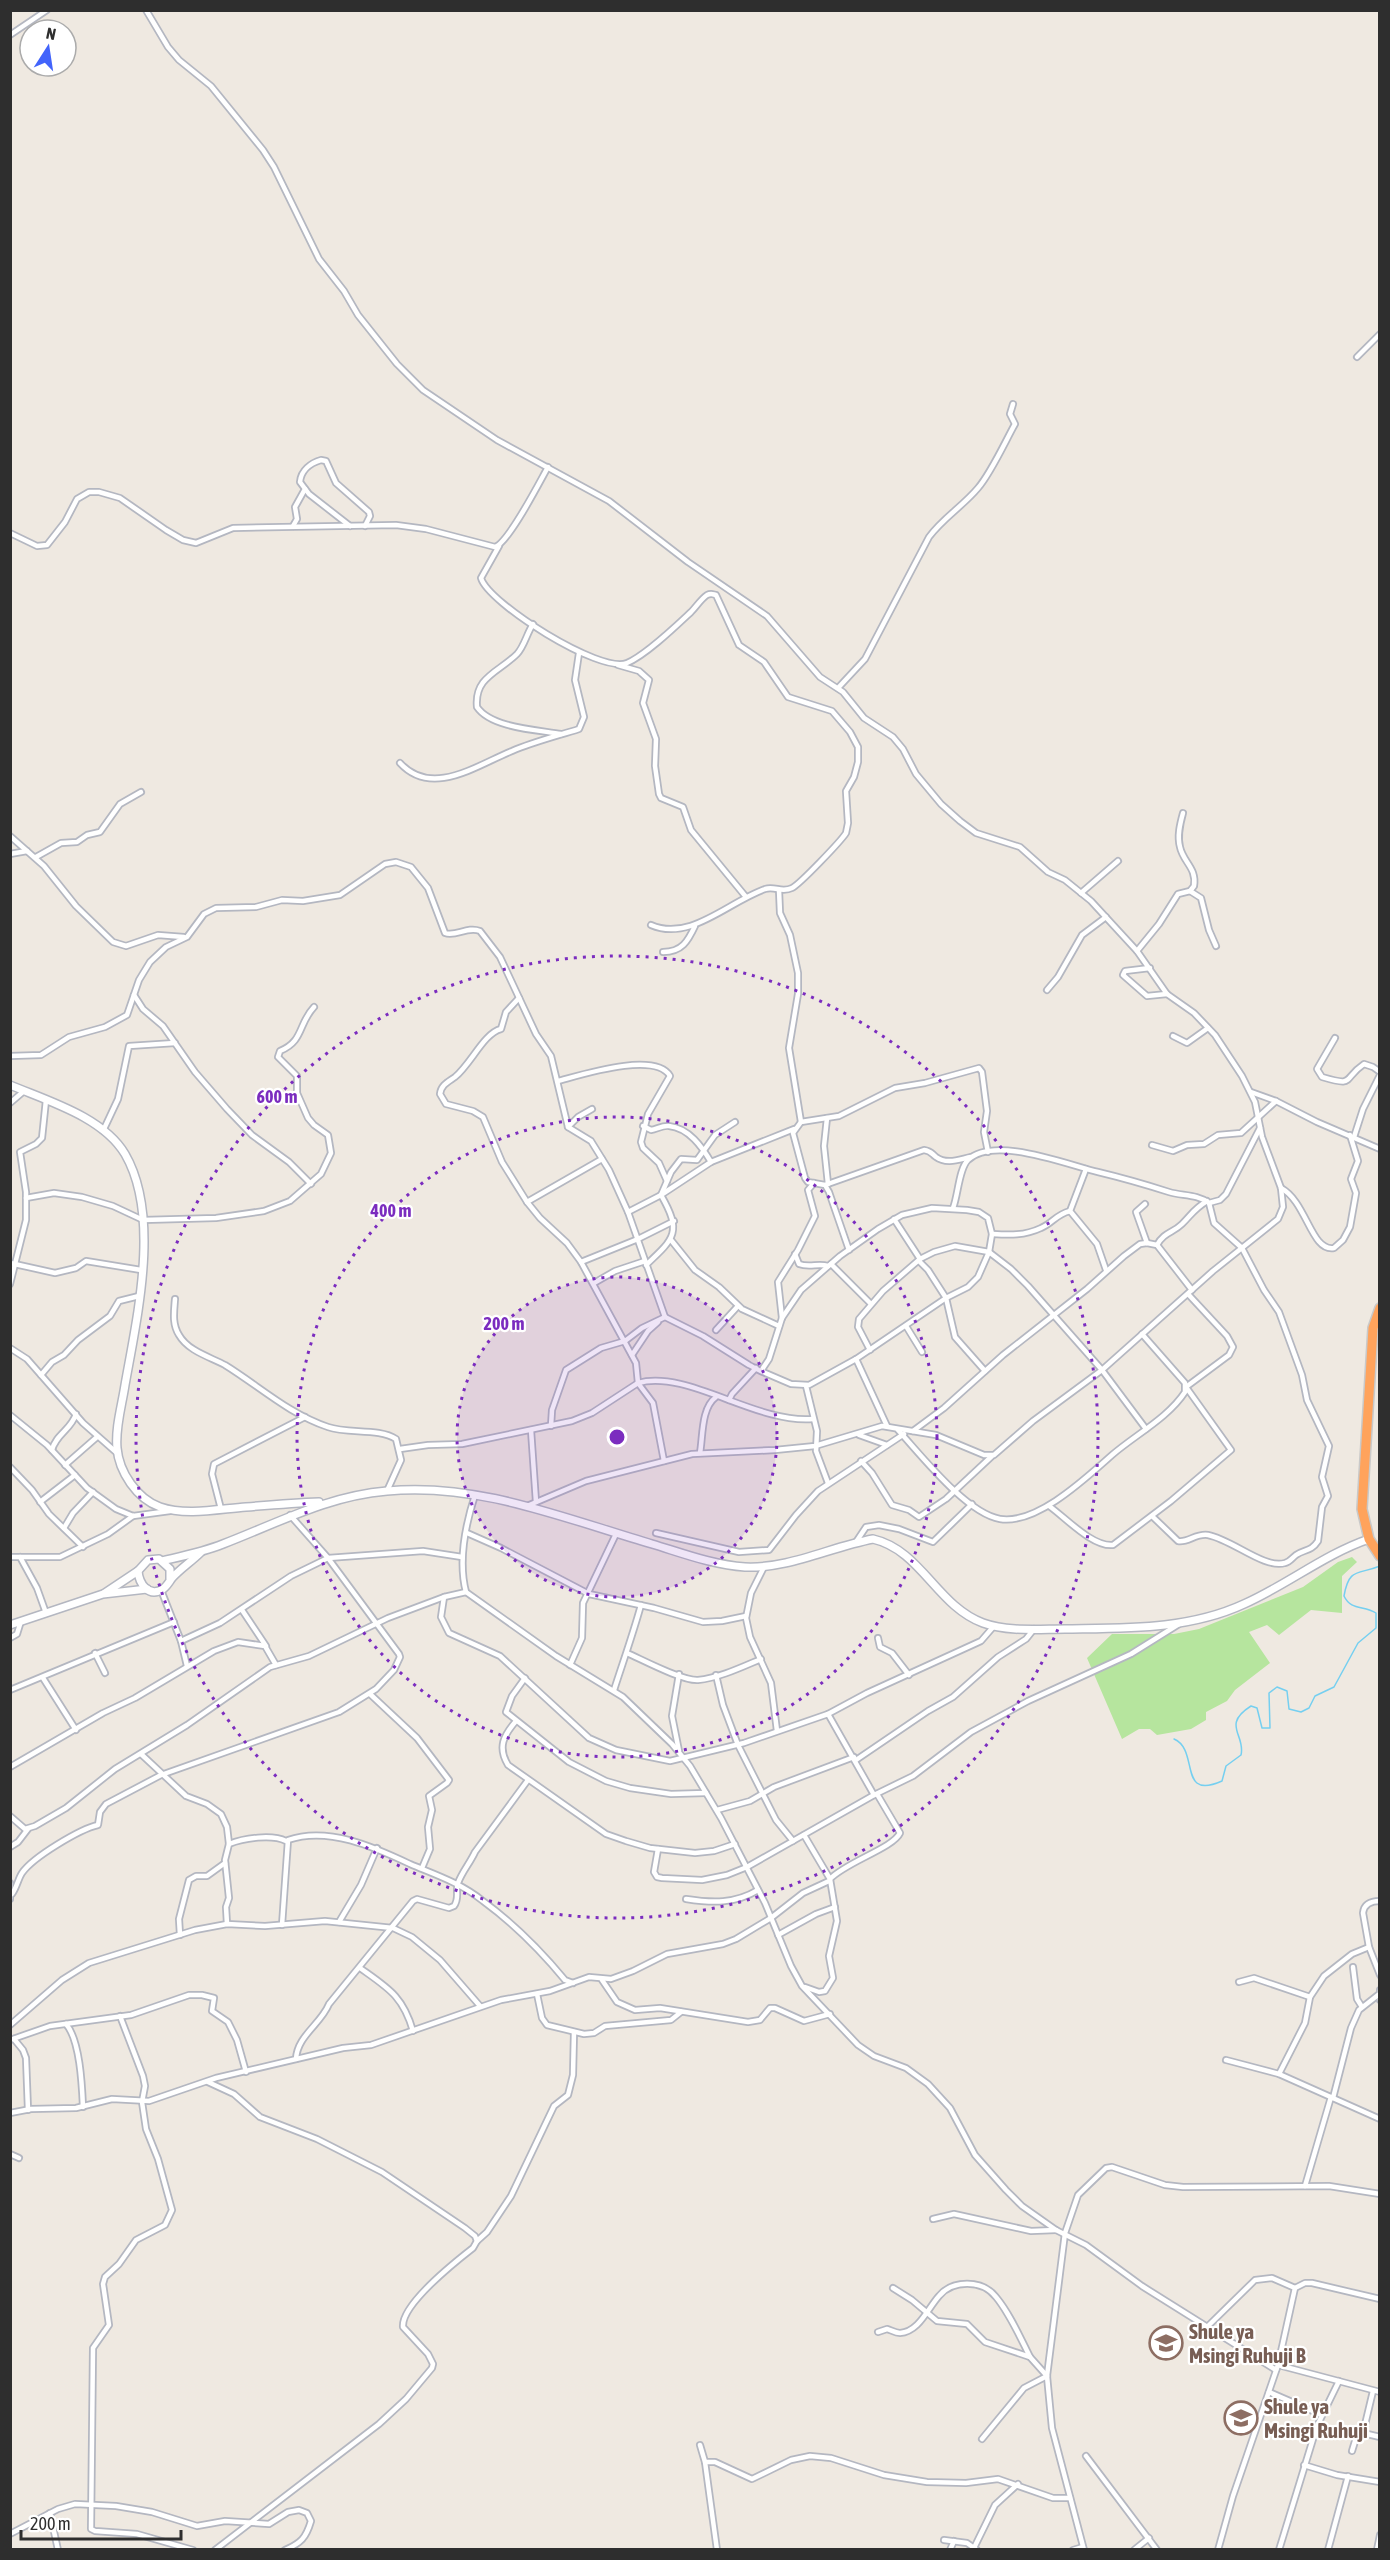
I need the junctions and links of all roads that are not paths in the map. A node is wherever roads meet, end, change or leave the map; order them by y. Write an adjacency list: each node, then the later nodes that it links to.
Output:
1 (47, 10): 3 (street)
2 (146, 10): 7 (street)
3 (10, 34)
4 (1380, 334): 5 (street)
5 (1357, 357)
6 (1012, 404): 17 (street)
7 (548, 467): 13 (street); 17 (street)
8 (305, 489): 9 (street); 10 (street); 11 (street)
9 (293, 526): 10 (street); 12 (street)
10 (350, 526): 11 (street)
11 (365, 526): 13 (street)
12 (10, 533)
13 (499, 546): 14 (street)
14 (532, 624): 15 (street); 18 (street)
15 (579, 653): 16 (street); 18 (street)
16 (616, 664): 27 (street); 30 (street)
17 (838, 688): 29 (street)
18 (564, 734): 19 (street)
19 (400, 763)
20 (141, 792): 25 (street)
21 (1183, 813): 28 (street)
22 (10, 836): 23 (street)
23 (27, 851): 24 (street); 25 (street)
24 (10, 854)
25 (36, 857): 34 (street)
26 (1118, 861): 29 (street)
27 (779, 890): 30 (street); 61 (street)
28 (1190, 891): 35 (street); 36 (street)
29 (1081, 893): 31 (street)
30 (746, 897): 33 (street)
31 (1106, 917): 36 (street); 39 (street)
32 (651, 925): 33 (street)
33 (695, 926): 37 (street)
34 (186, 937): 40 (street); 42 (street)
35 (1216, 946)
36 (1137, 951): 38 (street)
37 (663, 952)
38 (1150, 968): 41 (street); 41 (street)
39 (1047, 990)
40 (134, 994): 47 (street); 48 (street)
41 (1167, 994): 44 (street)
42 (519, 998): 50 (street); 83 (street)
43 (314, 1007): 77 (street)
44 (1208, 1028): 45 (street); 53 (street)
45 (1173, 1036)
46 (1335, 1038): 49 (street)
47 (175, 1043): 66 (street); 77 (street)
48 (10, 1056)
49 (1380, 1073): 67 (street)
50 (558, 1081): 62 (street); 63 (street)
51 (10, 1085): 52 (main road)
52 (24, 1091): 54 (main road); 56 (street)
53 (1251, 1092): 55 (street); 58 (street)
54 (46, 1100): 66 (main road); 82 (street)
55 (1276, 1101): 58 (street); 67 (street)
56 (10, 1103)
57 (592, 1109): 63 (street)
58 (1258, 1117): 64 (street); 68 (street)
59 (827, 1118): 61 (street); 71 (street); 79 (street)
60 (735, 1122): 70 (street)
61 (801, 1122): 65 (street)
62 (643, 1126): 70 (street); 76 (street)
63 (568, 1127): 73 (street)
64 (1260, 1128): 80 (street); 84 (street)
65 (794, 1129): 74 (street); 78 (street)
66 (103, 1131): 90 (main road)
67 (1352, 1136): 69 (street); 80 (street)
68 (1152, 1145)
69 (1380, 1149)
70 (705, 1151): 74 (street); 76 (street)
71 (988, 1152): 72 (street); 75 (street)
72 (976, 1156): 79 (street); 86 (street)
73 (602, 1159): 83 (street); 88 (street)
74 (711, 1162): 81 (street)
75 (1086, 1169): 84 (street); 87 (street)
76 (667, 1181): 81 (street)
77 (311, 1184): 90 (street)
78 (814, 1184): 79 (street); 100 (street)
79 (826, 1184): 98 (street)
80 (1281, 1188): 97 (street)
81 (661, 1195): 88 (street); 91 (street)
82 (26, 1198): 90 (street); 104 (street)
83 (527, 1202): 102 (street)
84 (1208, 1202): 96 (street); 97 (street)
85 (1144, 1204): 95 (street)
86 (953, 1208): 89 (street); 92 (street)
87 (1070, 1211): 92 (street); 107 (street)
88 (628, 1212): 93 (street)
89 (894, 1219): 98 (street); 101 (street)
90 (144, 1220): 106 (main road)
91 (674, 1221): 93 (street); 94 (street)
92 (992, 1234): 99 (street)
93 (638, 1239): 102 (street); 103 (street)
94 (671, 1240): 103 (street); 115 (street)
95 (1147, 1243): 96 (street); 107 (street)
96 (1156, 1245): 110 (street)
97 (1242, 1248): 110 (street); 179 (street)
98 (849, 1250): 105 (street)
99 (988, 1252): 101 (street); 112 (street); 117 (street)
100 (795, 1254): 105 (street); 119 (street)
101 (920, 1260): 112 (street); 114 (street)
102 (581, 1262): 108 (street)
103 (645, 1263): 108 (street); 118 (street)
104 (13, 1264): 106 (street); 109 (street)
105 (830, 1265): 114 (street); 119 (street)
106 (141, 1270): 111 (main road)
107 (1106, 1270): 117 (street)
108 (594, 1283): 124 (street)
109 (10, 1284)
110 (1190, 1292): 123 (street); 136 (street)
111 (139, 1296): 133 (street); 157 (main road)
112 (946, 1298): 121 (street); 132 (street)
113 (175, 1299): 141 (street)
114 (871, 1304): 126 (street)
115 (738, 1306): 120 (street); 122 (street)
116 (1380, 1308): 184 (highway)
117 (1053, 1316): 131 (street); 132 (street)
118 (664, 1318): 124 (street); 128 (street); 130 (street)
119 (782, 1318): 120 (street)
120 (779, 1326): 130 (street)
121 (906, 1326): 126 (street); 127 (street)
122 (716, 1330)
123 (1142, 1334): 131 (street); 136 (street)
124 (625, 1341): 128 (street); 143 (street)
125 (10, 1348): 133 (street)
126 (870, 1350): 129 (street)
127 (922, 1352)
128 (632, 1355): 134 (street)
129 (856, 1359): 135 (street); 144 (street)
130 (758, 1370): 135 (street); 138 (street)
131 (1102, 1370): 145 (street); 158 (street)
132 (985, 1371): 148 (street)
133 (41, 1375): 140 (street)
134 (638, 1383): 137 (street); 143 (street); 159 (street)
135 (806, 1386): 142 (street)
136 (1186, 1387): 145 (street); 179 (street)
137 (716, 1397): 138 (street); 156 (street)
138 (729, 1400): 142 (street)
139 (10, 1414): 155 (street)
140 (76, 1414): 151 (street); 155 (street)
141 (305, 1417): 154 (street); 175 (street)
142 (813, 1419): 153 (street)
143 (551, 1426): 146 (street)
144 (887, 1426): 147 (street); 149 (street)
145 (1146, 1429): 174 (street)
146 (531, 1430): 154 (street); 171 (street)
147 (898, 1430): 148 (street); 150 (street)
148 (911, 1431): 150 (street); 158 (street)
149 (857, 1435): 152 (street); 153 (street)
150 (903, 1435): 152 (street); 166 (street)
151 (97, 1437): 157 (street); 161 (street)
152 (887, 1445): 160 (street)
153 (815, 1446): 156 (street); 164 (street)
154 (400, 1449): 165 (street)
155 (52, 1450): 161 (street)
156 (700, 1453): 159 (street)
157 (118, 1455): 176 (main road)
158 (992, 1456): 166 (street)
159 (664, 1461): 171 (street)
160 (861, 1461): 164 (street); 166 (street)
161 (65, 1465): 163 (street)
162 (10, 1467): 170 (street)
163 (75, 1475): 167 (street); 170 (street)
164 (828, 1483): 182 (street)
165 (387, 1491): 168 (main road); 169 (main road)
166 (955, 1491): 172 (street)
167 (93, 1492): 178 (street); 180 (street)
168 (475, 1495): 173 (main road); 181 (street)
169 (327, 1501): 175 (main road); 177 (main road)
170 (40, 1502): 180 (street)
171 (536, 1502): 173 (street)
172 (972, 1504): 174 (street); 185 (street)
173 (527, 1506): 183 (main road)
174 (1049, 1506): 179 (street)
175 (221, 1509): 176 (main road)
176 (173, 1510): 178 (street)
177 (290, 1515): 187 (main road); 192 (street)
178 (134, 1516): 186 (street)
179 (1152, 1516)
180 (64, 1528): 186 (street)
181 (467, 1533): 191 (street); 201 (street)
182 (656, 1533)
183 (616, 1534): 194 (main road); 201 (street)
184 (1369, 1539): 188 (highway); 209 (main road)
185 (856, 1542): 194 (main road); 212 (main road)
186 (83, 1547): 190 (street)
187 (202, 1552): 193 (main road); 196 (main road)
188 (1379, 1555)
189 (10, 1557): 190 (street)
190 (20, 1557): 205 (street)
191 (462, 1557): 192 (street); 199 (street)
192 (328, 1558): 204 (street); 210 (street)
193 (162, 1561): 195 (main road); 196 (main road)
194 (764, 1567): 206 (street)
195 (138, 1571): 197 (main road); 200 (main road)
196 (170, 1580): 198 (main road)
197 (147, 1589): 198 (main road); 200 (main road)
198 (161, 1590): 208 (street)
199 (466, 1592): 202 (street); 222 (street)
200 (103, 1594): 205 (main road)
201 (587, 1594): 203 (street); 222 (street)
202 (444, 1596): 210 (street); 229 (street)
203 (641, 1605): 206 (street); 219 (street)
204 (242, 1610): 216 (street); 217 (street)
205 (46, 1612): 207 (main road)
206 (746, 1616): 220 (street)
207 (21, 1621): 211 (main road); 214 (street)
208 (174, 1622): 216 (street); 218 (street)
209 (1181, 1623): 213 (main road); 247 (street)
210 (375, 1624): 221 (street); 232 (street)
211 (10, 1625)
212 (994, 1626): 213 (main road); 227 (street)
213 (1034, 1629): 241 (street)
214 (10, 1638)
215 (878, 1638): 227 (street)
216 (181, 1641): 223 (street)
217 (266, 1646): 221 (street); 223 (street)
218 (95, 1653): 224 (street); 228 (street)
219 (627, 1653): 225 (street); 231 (street)
220 (761, 1659): 226 (street); 236 (street)
221 (276, 1665): 239 (street)
222 (570, 1665): 231 (street)
223 (187, 1666): 235 (street)
224 (105, 1673)
225 (679, 1674): 226 (street); 238 (street)
226 (716, 1675): 237 (street)
227 (909, 1675): 233 (street)
228 (43, 1678): 230 (street); 235 (street)
229 (525, 1678): 234 (street); 240 (street)
230 (10, 1690)
231 (614, 1690): 238 (street)
232 (370, 1694): 243 (street); 261 (street)
233 (828, 1714): 236 (street); 241 (street)
234 (516, 1721): 244 (street); 245 (street)
235 (76, 1730): 242 (street)
236 (777, 1731): 237 (street)
237 (738, 1745): 240 (street); 246 (street)
238 (679, 1752): 240 (street)
239 (141, 1754): 243 (street); 250 (street)
240 (685, 1759): 245 (street)
241 (855, 1759): 246 (street); 247 (street)
242 (10, 1767)
243 (163, 1774): 254 (street); 266 (street)
244 (528, 1780): 258 (street); 264 (street)
245 (706, 1793): 248 (street)
246 (764, 1793): 248 (street); 252 (street)
247 (875, 1794): 251 (street); 262 (street)
248 (717, 1810): 255 (street)
249 (10, 1816): 250 (street)
250 (28, 1829): 256 (street)
251 (804, 1835): 252 (street); 262 (street)
252 (792, 1841): 260 (street)
253 (286, 1842): 254 (street); 257 (street); 273 (street)
254 (229, 1844): 259 (street)
255 (735, 1844): 258 (street); 260 (street)
256 (10, 1847)
257 (377, 1848): 261 (street); 271 (street)
258 (658, 1849): 260 (street)
259 (225, 1863): 272 (street); 275 (street)
260 (747, 1867): 265 (street)
261 (422, 1868): 264 (street)
262 (830, 1880): 269 (street); 270 (street)
263 (10, 1883): 266 (street)
264 (457, 1883): 274 (street); 283 (street)
265 (758, 1890): 267 (street); 270 (street)
266 (11, 1897)
267 (686, 1899)
268 (1380, 1901): 277 (street)
269 (835, 1907): 276 (street); 284 (street)
270 (771, 1918): 276 (street); 281 (street)
271 (339, 1922): 273 (street); 274 (street)
272 (227, 1924): 273 (street); 275 (street)
273 (282, 1925)
274 (391, 1928): 279 (street); 288 (street)
275 (180, 1935): 294 (street)
276 (778, 1935): 284 (street)
277 (1370, 1947): 280 (street); 287 (street)
278 (1353, 1967): 289 (street)
279 (360, 1968): 295 (street); 298 (street)
280 (1380, 1975)
281 (602, 1980): 283 (street); 290 (street)
282 (1239, 1982): 287 (street)
283 (573, 1983): 285 (street)
284 (802, 1986): 291 (street)
285 (537, 1994): 288 (street); 296 (street)
286 (1379, 1995): 289 (street)
287 (1310, 1997): 301 (street)
288 (480, 2006): 295 (street)
289 (1362, 2007): 303 (street)
290 (681, 2012): 291 (street); 296 (street)
291 (830, 2014): 314 (street)
292 (120, 2016): 293 (street); 300 (street); 304 (street)
293 (66, 2024): 297 (street); 305 (street)
294 (10, 2025)
295 (413, 2031): 298 (street)
296 (574, 2032): 316 (street)
297 (12, 2040): 306 (street)
298 (296, 2059): 300 (street)
299 (1226, 2060): 301 (street)
300 (246, 2072): 302 (street)
301 (1279, 2074): 303 (street)
302 (205, 2082): 304 (street); 316 (street)
303 (1332, 2098): 308 (street); 311 (street)
304 (142, 2102): 305 (street); 343 (street)
305 (83, 2107): 306 (street)
306 (28, 2110): 307 (street)
307 (10, 2113)
308 (1380, 2119)
309 (10, 2154): 310 (street)
310 (19, 2158)
311 (1305, 2186): 312 (street); 315 (street)
312 (1380, 2194)
313 (933, 2219): 314 (street)
314 (1056, 2230): 315 (street)
315 (1065, 2233): 321 (street); 325 (street)
316 (477, 2241): 345 (street)
317 (894, 2288): 320 (street)
318 (1295, 2288): 319 (street); 321 (street); 324 (street)
319 (1380, 2299)
320 (927, 2314): 322 (street); 323 (street); 323 (street)
321 (1207, 2327): 324 (street)
322 (878, 2332)
323 (1030, 2357): 325 (street)
324 (1277, 2368): 326 (street); 328 (street)
325 (1047, 2376): 333 (street); 342 (street)
326 (1339, 2381): 327 (street); 330 (street)
327 (1373, 2391): 329 (street); 331 (street)
328 (1269, 2392): 330 (street); 362 (street)
329 (1380, 2392)
330 (1322, 2415): 338 (street)
331 (1363, 2433): 332 (street); 335 (street)
332 (1380, 2437)
333 (982, 2439)
334 (700, 2445): 337 (street)
335 (1352, 2451)
336 (1086, 2456): 348 (street)
337 (705, 2462): 341 (street); 357 (street)
338 (1304, 2465): 339 (street); 363 (street)
339 (1348, 2476): 340 (street); 364 (street)
340 (1380, 2482)
341 (1018, 2484): 342 (street); 352 (street)
342 (1070, 2498): 351 (street)
343 (91, 2505): 344 (street); 345 (street); 354 (street)
344 (50, 2513): 346 (street); 353 (street)
345 (247, 2524): 355 (street); 356 (street)
346 (10, 2534)
347 (1380, 2535): 365 (street)
348 (1149, 2538): 360 (street); 361 (street)
349 (944, 2540): 350 (street)
350 (954, 2541): 352 (street); 358 (street)
351 (1083, 2548): 359 (street)
352 (975, 2549)
353 (57, 2550)
354 (194, 2550)
355 (215, 2550)
356 (285, 2550)
357 (717, 2550)
358 (950, 2550)
359 (1072, 2550)
360 (1134, 2550)
361 (1157, 2550)
362 (1218, 2550)
363 (1279, 2550)
364 (1328, 2550)
365 (1377, 2550)

